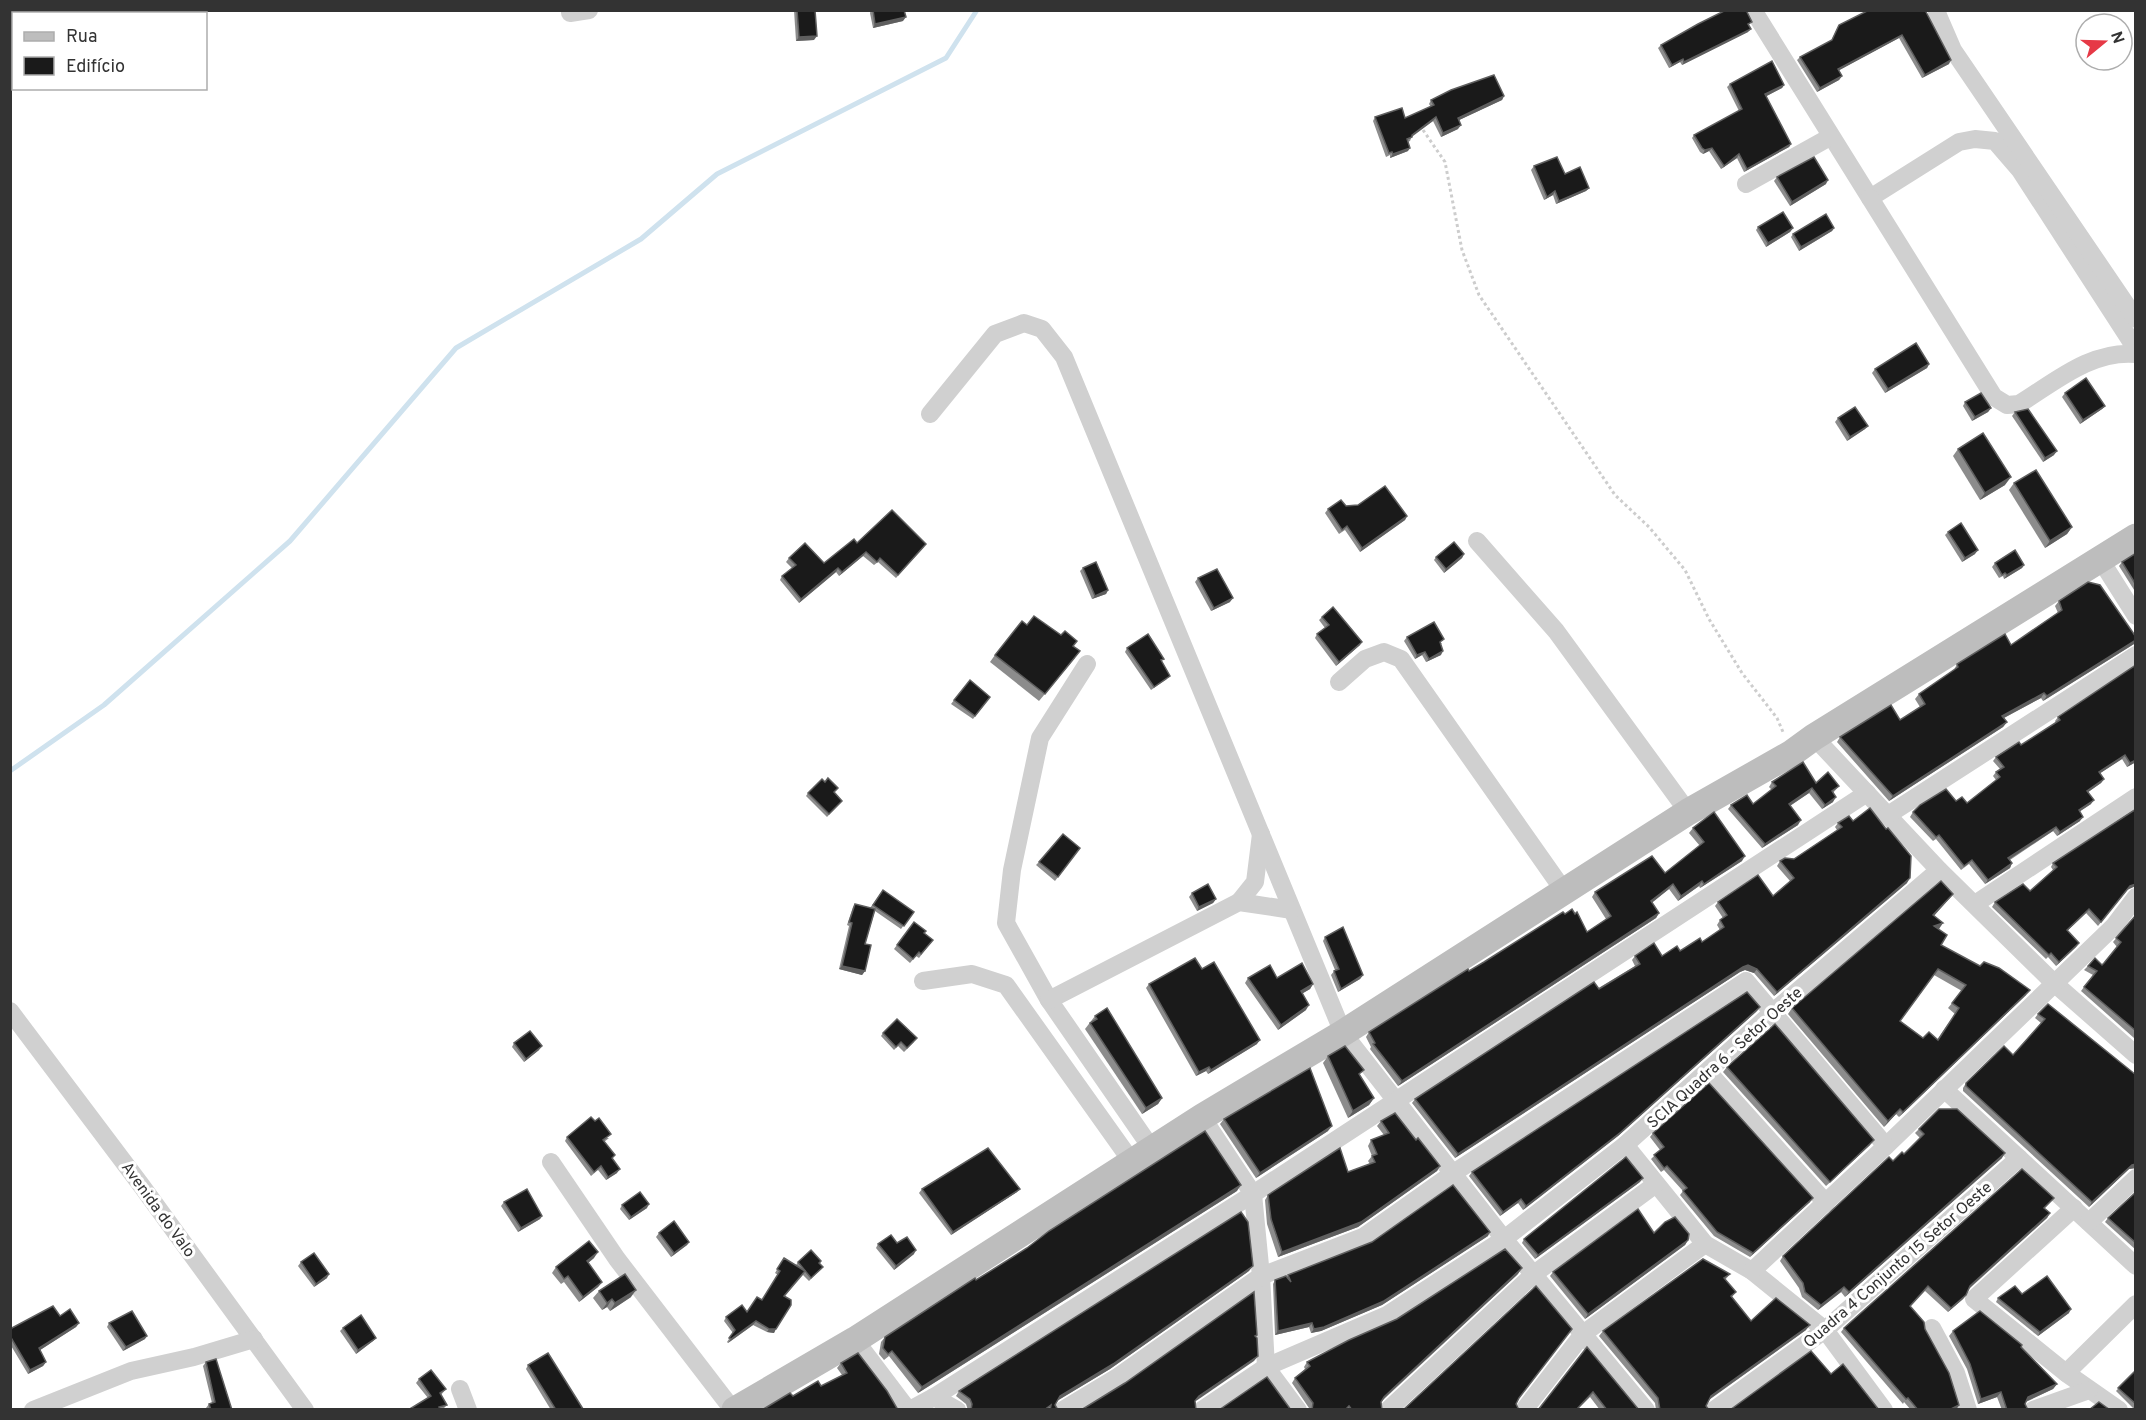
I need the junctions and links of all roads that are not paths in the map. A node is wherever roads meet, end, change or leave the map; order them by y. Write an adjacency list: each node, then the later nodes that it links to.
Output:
1 (570, 10): 2 (street)
2 (589, 10)
3 (1753, 10): 5 (street)
4 (1938, 10): 8 (street)
5 (1830, 137): 6 (street); 7 (street)
6 (1746, 184)
7 (1870, 198): 9 (street); 10 (street)
8 (2136, 319)
9 (2136, 349)
10 (2136, 354)
11 (930, 414): 24 (street)
12 (2136, 537): 14 (street)
13 (1477, 541): 22 (street)
14 (2100, 559): 15 (street); 19 (street)
15 (2136, 616)
16 (2136, 655): 23 (street)
17 (1088, 664): 33 (street)
18 (1339, 682): 26 (street)
19 (1814, 737): 20 (street); 22 (street)
20 (1867, 793): 23 (street); 40 (street)
21 (2136, 797): 29 (street)
22 (1688, 812): 26 (street)
23 (1888, 815): 25 (street)
24 (1261, 834): 28 (street); 30 (street)
25 (1939, 870): 29 (street); 35 (street, SCIA Quadra 6 - Setor Oeste)
26 (1564, 891): 36 (street)
27 (2136, 897): 32 (street)
28 (1239, 902): 30 (street); 33 (street)
29 (1974, 904): 32 (street)
30 (1292, 910): 36 (street)
31 (923, 981): 44 (street)
32 (2054, 983): 37 (street); 39 (street)
33 (1049, 1000): 44 (street)
34 (10, 1011): 64 (street, Avenida do Valo)
35 (1773, 1012): 38 (street, SCIA Quadra 6 - Setor Oeste); 43 (street); 47 (street)
36 (1343, 1033): 40 (street); 41 (street)
37 (2136, 1055)
38 (1708, 1072): 42 (street, SCIA Quadra 6 - Setor Oeste); 51 (street)
39 (1944, 1089): 43 (street); 45 (street)
40 (1395, 1101): 47 (street); 50 (street)
41 (1202, 1117): 44 (street); 50 (street)
42 (1625, 1145): 49 (street); 54 (street, SCIA Quadra 6 - Setor Oeste)
43 (1886, 1146): 51 (street)
44 (1142, 1156): 65 (street)
45 (2019, 1158): 52 (street); 62 (street, Quadra 4 Conjunto 15 Setor Oeste)
46 (551, 1162): 74 (street)
47 (1452, 1174): 54 (street); 59 (street)
48 (2136, 1178): 53 (street)
49 (1656, 1184): 55 (street); 58 (street)
50 (1253, 1194): 59 (street); 70 (street)
51 (1826, 1203): 57 (street)
52 (2074, 1208): 53 (street); 67 (street)
53 (2089, 1222): 56 (street)
54 (1504, 1239): 58 (street); 66 (street, SCIA Quadra 6 - Setor Oeste)
55 (1705, 1244): 57 (street); 63 (street)
56 (2136, 1266)
57 (1752, 1271): 62 (street)
58 (1534, 1274): 63 (street); 80 (street)
59 (1262, 1276): 66 (street); 77 (street)
60 (2136, 1304): 67 (street)
61 (1932, 1328): 85 (street)
62 (1825, 1330): 83 (street, Quadra 4 Conjunto 15 Setor Oeste); 84 (street)
63 (1583, 1334): 81 (street); 82 (street)
64 (254, 1339): 71 (street); 72 (street, Avenida do Valo)
65 (855, 1340): 74 (street); 75 (street)
66 (1266, 1367): 78 (street, SCIA Quadra 6 - Setor Oeste); 79 (street)
67 (2066, 1373): 69 (street)
68 (460, 1389): 73 (street)
69 (2089, 1390): 86 (street); 87 (street)
70 (934, 1397): 75 (street); 76 (street)
71 (33, 1410)
72 (305, 1410)
73 (468, 1410)
74 (734, 1410)
75 (909, 1410)
76 (957, 1410)
77 (1063, 1410)
78 (1202, 1410)
79 (1298, 1410)
80 (1388, 1410)
81 (1524, 1410)
82 (1646, 1410)
83 (1714, 1410)
84 (1884, 1410)
85 (1968, 1410)
86 (2033, 1410)
87 (2119, 1410)

